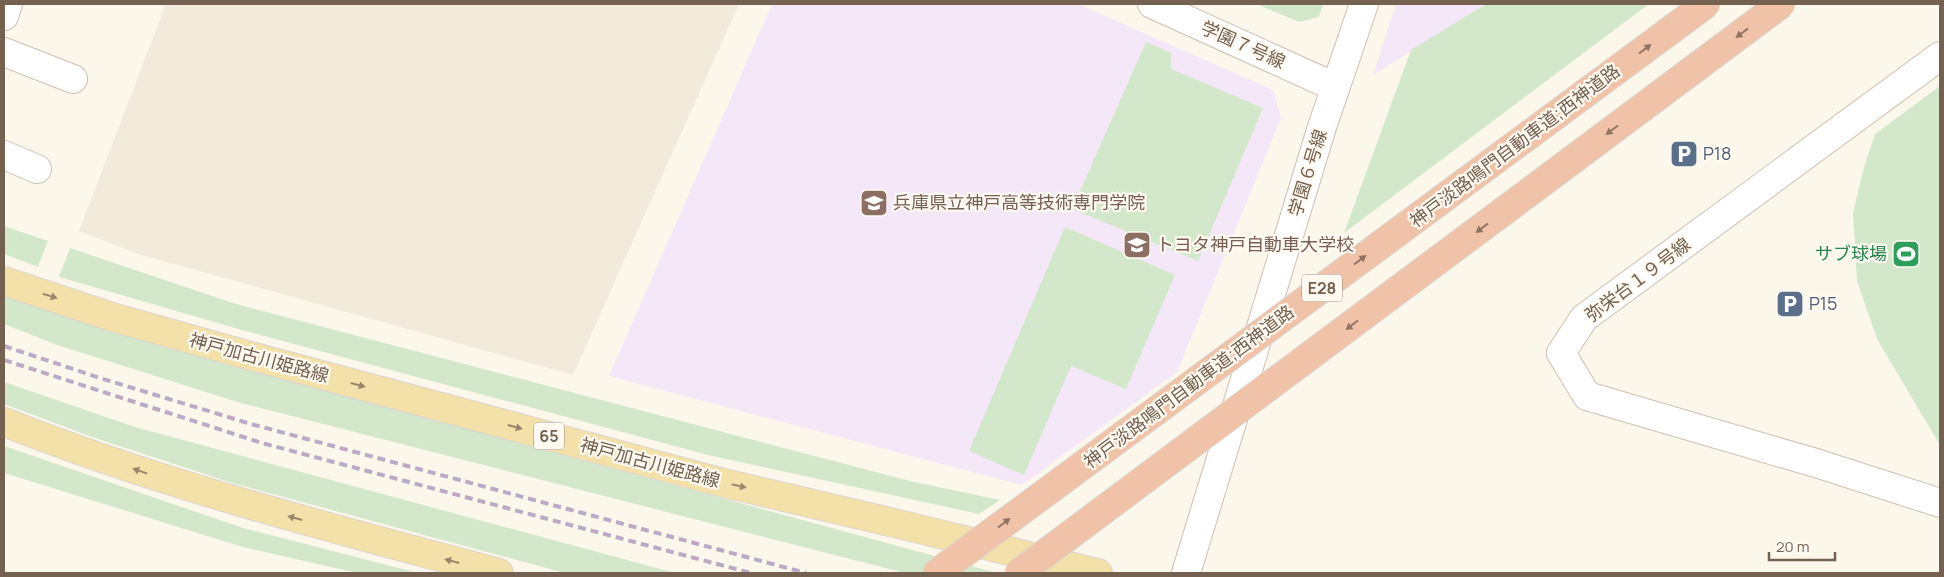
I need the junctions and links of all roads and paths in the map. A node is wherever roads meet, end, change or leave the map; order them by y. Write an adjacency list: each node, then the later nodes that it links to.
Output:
1 (8, 4): 6 (street)
2 (1152, 4): 10 (street, 学園７号線)
3 (1364, 4): 10 (street, 学園６号線)
4 (1706, 4): 17 (highway, 神戸淡路鳴門自動車道;西神道路 / E28, one-way to 4, bridge)
5 (1781, 4): 18 (highway, E28, one-way to 18, bridge)
6 (4, 16)
7 (4, 52): 9 (street)
8 (1940, 56): 15 (street, 弥栄台１９号線)
9 (73, 79)
10 (1335, 87): 20 (street, 学園６号線)
11 (4, 155): 12 (street)
12 (36, 168)
13 (4, 281): 19 (main road, 神戸加古川姫路線 / 65, one-way to 19)
14 (4, 422): 16 (main road, one-way to 14)
15 (1940, 503)
16 (499, 573)
17 (937, 573)
18 (1020, 573)
19 (1098, 573)
20 (1186, 573)

